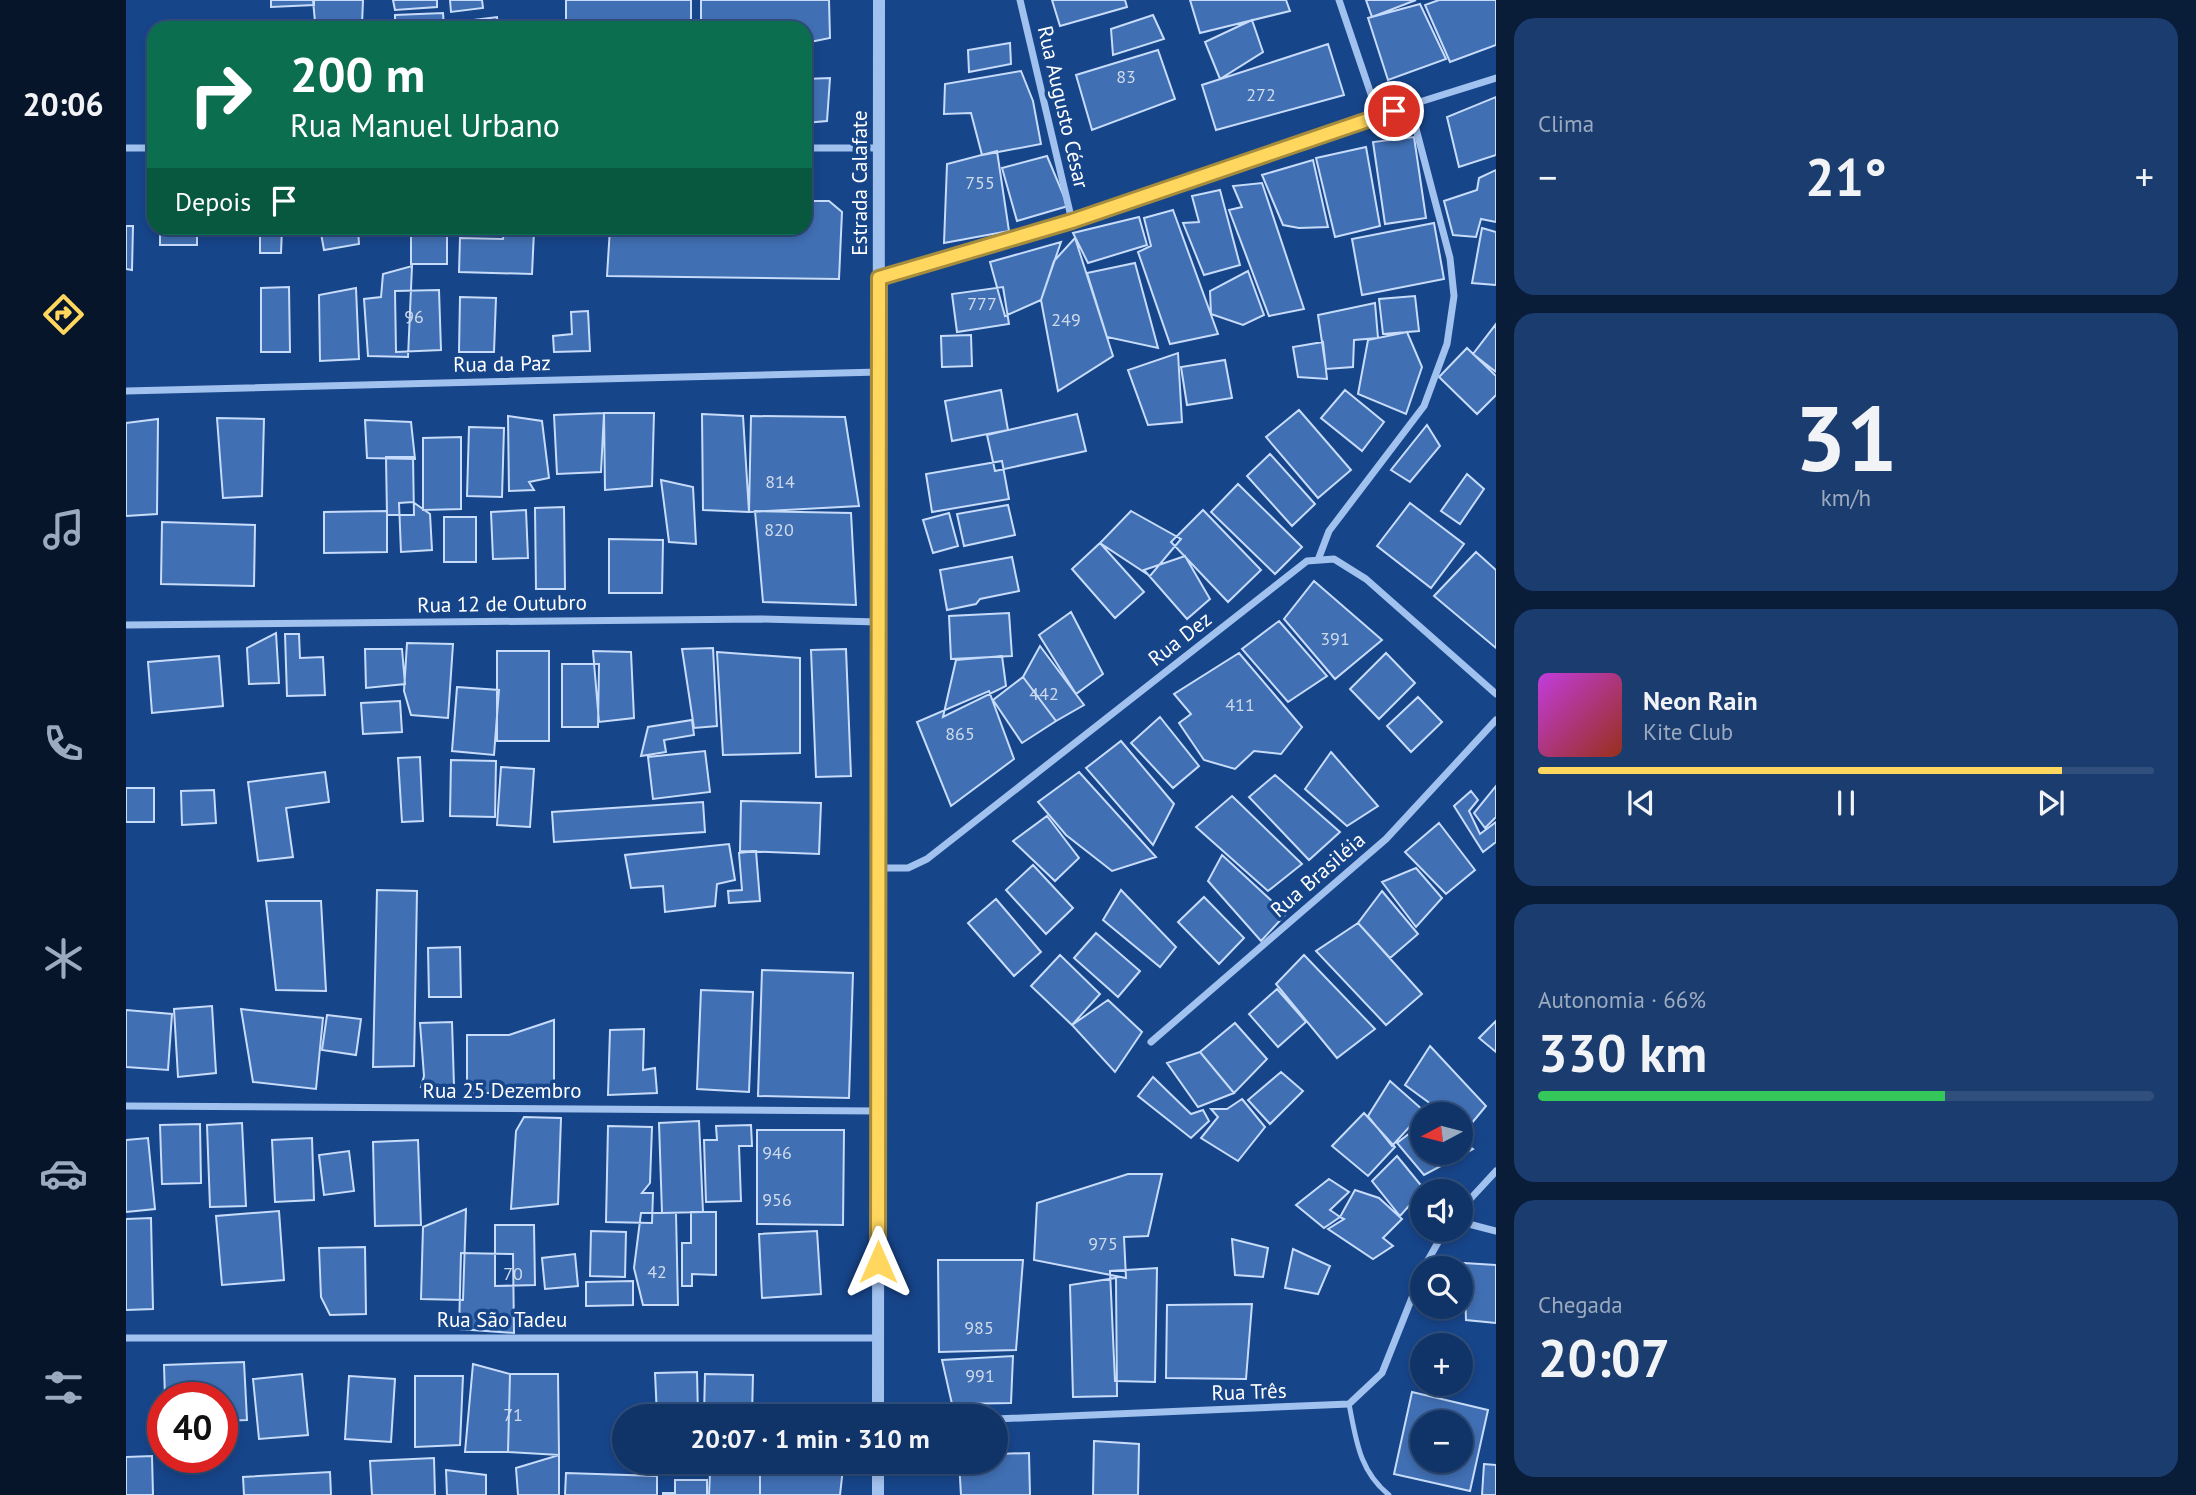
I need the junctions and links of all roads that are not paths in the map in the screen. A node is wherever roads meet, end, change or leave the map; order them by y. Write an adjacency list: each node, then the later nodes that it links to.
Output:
1 (879, 0): 10 (street, Estrada Calafate)
2 (1020, 0): 11 (street, Rua Augusto César)
3 (1339, 0): 6 (street)
4 (1496, 78): 5 (street)
5 (1410, 106): 6 (street); 15 (street)
6 (1378, 116): 11 (street)
7 (126, 148): 8 (street)
8 (147, 148)
9 (812, 148): 10 (street)
10 (879, 148): 12 (street, Estrada Calafate)
11 (1072, 221): 12 (street)
12 (879, 278): 13 (street, Estrada Calafate)
13 (879, 372): 14 (street, Rua da Paz); 16 (street, Estrada Calafate)
14 (126, 391)
15 (1318, 560): 18 (street); 20 (street, Rua Dez)
16 (879, 622): 17 (street, Rua 12 de Outubro); 20 (street, Estrada Calafate)
17 (126, 625)
18 (1496, 694)
19 (1496, 720): 21 (street, Rua Brasiléia)
20 (878, 868): 23 (street, Estrada Calafate)
21 (1151, 1042)
22 (126, 1106): 23 (street, Rua 25 Dezembro)
23 (878, 1111): 30 (street, Estrada Calafate)
24 (1496, 1171): 25 (street)
25 (1473, 1196)
26 (1473, 1226): 27 (street)
27 (1496, 1231)
28 (1410, 1302): 32 (street)
29 (126, 1338): 30 (street, Rua São Tadeu)
30 (878, 1338): 31 (street, Estrada Calafate)
31 (878, 1404)
32 (1349, 1404): 33 (street, Rua Três); 36 (lane)
33 (1008, 1418)
34 (878, 1474): 35 (street)
35 (878, 1495)
36 (1389, 1495)

